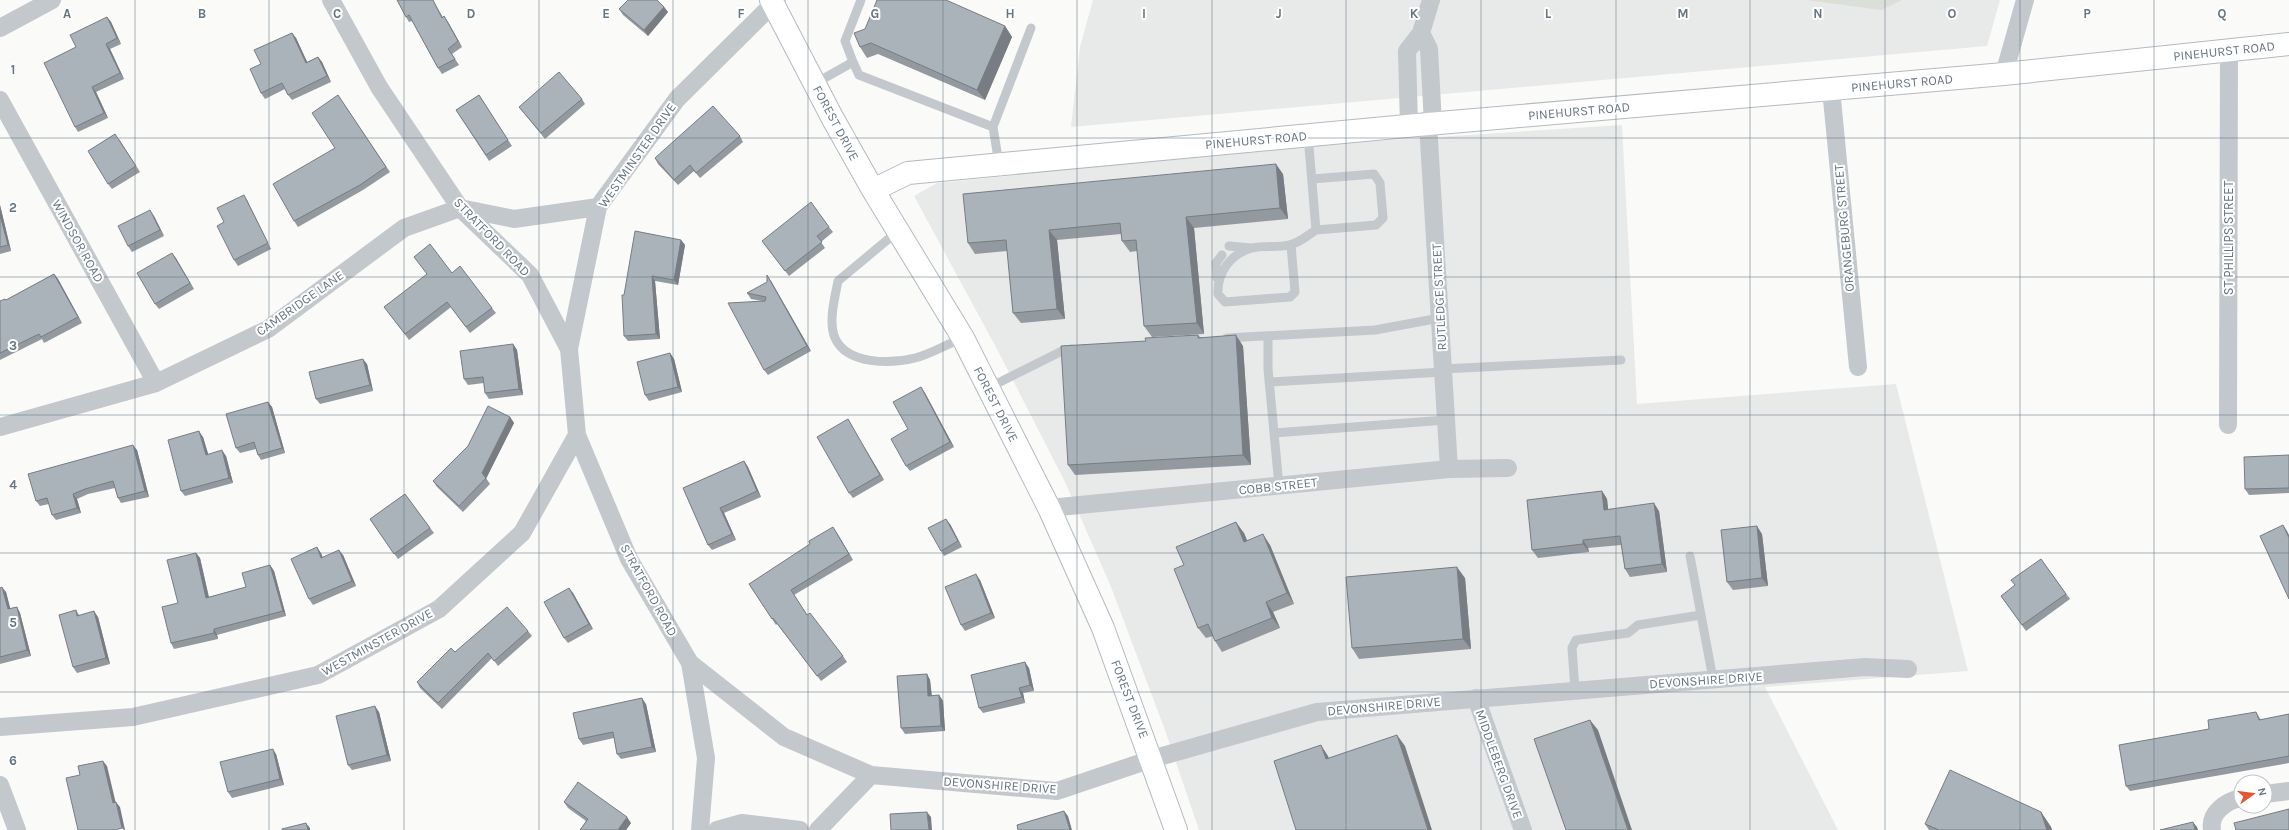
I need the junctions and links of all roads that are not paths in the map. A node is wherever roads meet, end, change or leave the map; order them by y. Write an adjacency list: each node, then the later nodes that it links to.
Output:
1 (52, 0): 7 (street)
2 (330, 0): 24 (street, STRATFORD ROAD)
3 (861, 0): 12 (lane)
4 (1431, 0): 9 (street)
5 (2025, 0): 13 (street)
6 (774, 1): 14 (street, FOREST DRIVE); 23 (street, WESTMINSTER DRIVE)
7 (0, 28)
8 (1031, 28): 18 (lane)
9 (1421, 32): 17 (street); 17 (street)
10 (2289, 44): 11 (street, PINEHURST ROAD)
11 (2229, 51): 13 (street, PINEHURST ROAD); 45 (street, ST PHILLIPS STREET)
12 (853, 62): 14 (lane); 18 (lane)
13 (2004, 74): 15 (street, PINEHURST ROAD)
14 (814, 84): 22 (street, FOREST DRIVE)
15 (1831, 89): 17 (street, PINEHURST ROAD); 39 (street, ORANGEBURG STREET)
16 (0, 100): 42 (street, WINDSOR ROAD)
17 (1424, 125): 19 (street, PINEHURST ROAD); 32 (street, RUTLEDGE STREET)
18 (994, 127): 20 (lane)
19 (1308, 135): 20 (street, PINEHURST ROAD); 21 (lane)
20 (999, 164): 22 (street, PINEHURST ROAD)
21 (1312, 178): 25 (lane); 25 (lane)
22 (873, 190): 26 (street, FOREST DRIVE)
23 (598, 207): 24 (street); 37 (street, WESTMINSTER DRIVE)
24 (460, 208): 37 (street, STRATFORD ROAD); 42 (street, CAMBRIDGE LANE)
25 (1316, 230): 27 (lane)
26 (898, 231): 34 (street, FOREST DRIVE); 34 (lane)
27 (1291, 245): 29 (lane); 31 (lane)
28 (1229, 246): 29 (lane)
29 (1252, 248): 31 (lane)
30 (1222, 255): 31 (lane)
31 (1217, 284)
32 (1440, 318): 33 (lane); 40 (street, RUTLEDGE STREET)
33 (1268, 336): 35 (lane); 41 (lane)
34 (963, 338): 43 (street, FOREST DRIVE)
35 (1214, 339)
36 (1083, 348): 43 (lane)
37 (569, 349): 48 (street, STRATFORD ROAD)
38 (1621, 360): 40 (lane)
39 (1858, 367)
40 (1443, 370): 41 (lane); 44 (street, RUTLEDGE STREET)
41 (1269, 382): 47 (lane)
42 (156, 383): 46 (street, CAMBRIDGE LANE)
43 (988, 388): 52 (street, FOREST DRIVE)
44 (1446, 420): 47 (lane); 50 (street, RUTLEDGE STREET)
45 (2228, 425)
46 (0, 427)
47 (1274, 433): 51 (lane)
48 (577, 435): 55 (street, STRATFORD ROAD); 60 (street, WESTMINSTER DRIVE)
49 (1508, 468): 50 (street, COBB STREET)
50 (1449, 469): 51 (street, COBB STREET)
51 (1279, 486): 52 (street, COBB STREET)
52 (1049, 508): 61 (street, FOREST DRIVE)
53 (1690, 556): 54 (lane)
54 (1701, 615): 57 (lane); 58 (lane)
55 (690, 663): 62 (street, DEVONSHIRE DRIVE); 68 (street)
56 (1908, 669): 57 (street, DEVONSHIRE DRIVE)
57 (1713, 679): 58 (street, DEVONSHIRE DRIVE)
58 (1575, 690): 59 (street, DEVONSHIRE DRIVE)
59 (1476, 698): 61 (street, DEVONSHIRE DRIVE); 73 (street, MIDDLEBERG DRIVE)
60 (0, 727)
61 (1152, 759): 62 (street, DEVONSHIRE DRIVE); 72 (street, FOREST DRIVE)
62 (871, 775): 71 (street)
63 (0, 784): 67 (street)
64 (2289, 791): 65 (street)
65 (2273, 793)
66 (2233, 799): 74 (street)
67 (17, 830)
68 (700, 830)
69 (717, 830): 70 (street)
70 (800, 830)
71 (818, 830)
72 (1176, 830)
73 (1523, 830)
74 (2212, 830)

